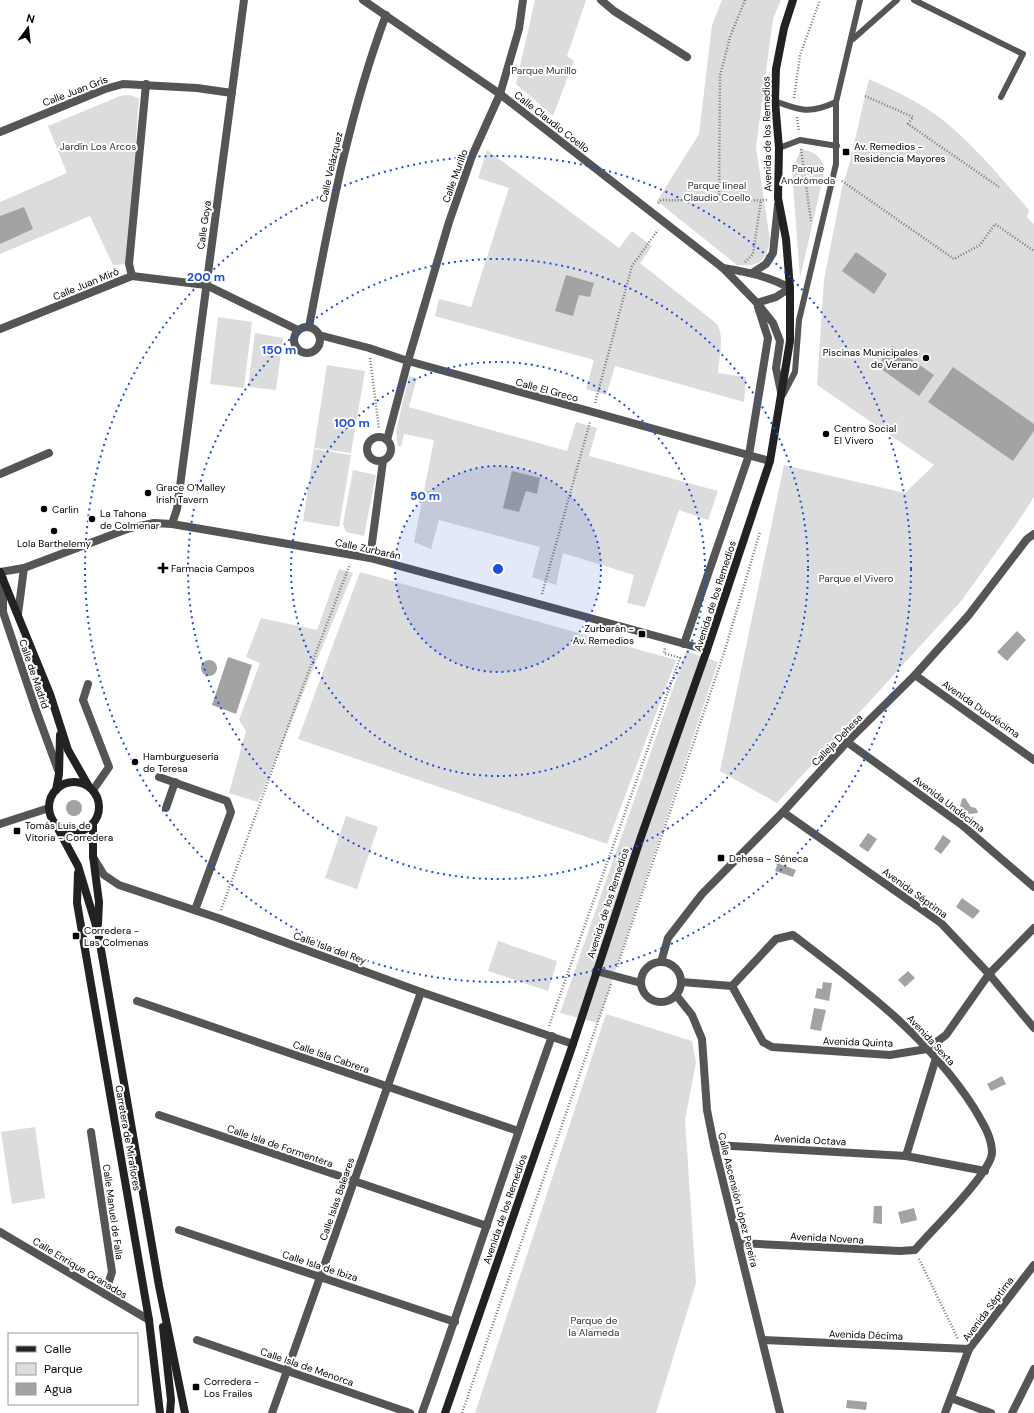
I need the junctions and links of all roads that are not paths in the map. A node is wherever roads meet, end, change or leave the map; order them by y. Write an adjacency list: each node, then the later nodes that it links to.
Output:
1 (244, 0): 13 (street, Calle Goya)
2 (363, 0): 9 (street, Calle Claudio Coello)
3 (523, 0): 14 (street, Calle Murillo)
4 (601, 0): 11 (street)
5 (793, 0): 16 (main road, Avenida de los Remedios)
6 (860, 0): 10 (lane)
7 (897, 0): 10 (lane)
8 (914, 0): 15 (lane)
9 (386, 15): 14 (street, Calle Claudio Coello); 28 (street, Calle Velázquez)
10 (853, 38): 17 (lane)
11 (687, 57)
12 (146, 84): 13 (street, Calle Juan Gris); 18 (street, Calle Juan Gris); 24 (street)
13 (232, 93): 25 (street, Calle Goya)
14 (500, 94): 22 (street, Calle Claudio Coello); 32 (street, Calle Murillo)
15 (1001, 97)
16 (775, 101): 17 (lane); 20 (main road, Avenida de los Remedios)
17 (836, 102): 19 (lane)
18 (0, 132)
19 (837, 146): 20 (lane); 33 (lane)
20 (779, 148): 21 (main road, Avenida de los Remedios)
21 (778, 198): 23 (street, Avenida de los Remedios); 26 (main road, Avenida de los Remedios)
22 (723, 268): 23 (street); 27 (street, Avenida de los Remedios)
23 (752, 273): 26 (street)
24 (132, 276): 25 (street, Calle Juan Miró); 29 (street, Calle Juan Miró)
25 (206, 285): 30 (street); 40 (street, Calle Goya)
26 (790, 288): 27 (street); 33 (main road, Avenida de los Remedios)
27 (757, 303): 33 (street, Avenida de los Remedios); 36 (street, Avenida de los Remedios)
28 (309, 327): 30 (street); 31 (street)
29 (0, 330)
30 (298, 330): 31 (street)
31 (319, 335): 32 (street, Calle El Greco)
32 (408, 361): 34 (street, Calle Murillo); 36 (street, Calle El Greco)
33 (782, 396): 38 (main road, Avenida de los Remedios)
34 (383, 438): 37 (street); 37 (street)
35 (49, 452): 39 (street)
36 (749, 455): 38 (street, Calle El Greco); 46 (street, Avenida de los Remedios)
37 (383, 461): 42 (street)
38 (770, 461): 47 (main road, Avenida de los Remedios)
39 (0, 474)
40 (172, 524): 42 (street, Calle Zurbarán); 43 (street, Calle Zurbarán)
41 (1034, 534): 48 (street, Calleja Dehesa)
42 (370, 558): 46 (street, Calle Zurbarán)
43 (24, 568): 44 (street, Calle Zurbarán); 45 (street)
44 (1, 574): 45 (main road); 53 (street, Calle de Madrid)
45 (18, 614): 50 (main road, Calle de Madrid)
46 (684, 644): 47 (street, Calle Zurbarán)
47 (708, 650): 71 (main road, Avenida de los Remedios)
48 (915, 676): 51 (street, Calleja Dehesa); 52 (street, Avenida Duodécima)
49 (88, 684): 56 (street)
50 (61, 730): 53 (main road, Calle de Madrid); 56 (main road, Calle de Madrid)
51 (847, 742): 60 (street, Calleja Dehesa); 66 (street, Avenida Undécima)
52 (1034, 760)
53 (60, 774): 57 (main road, Calle de Madrid)
54 (159, 777): 55 (street)
55 (176, 782): 59 (street); 67 (street)
56 (90, 788): 57 (main road); 63 (main road)
57 (56, 790): 58 (main road)
58 (48, 808): 61 (street); 62 (main road)
59 (166, 808)
60 (784, 812): 70 (street, Calleja Dehesa); 72 (street, Avenida Séptima)
61 (0, 824)
62 (56, 825): 63 (main road); 65 (main road, Carretera de Miraflores)
63 (93, 825): 64 (main road, Carretera de Miraflores)
64 (93, 856): 67 (street, Calle Isla del Rey); 69 (main road, Carretera de Miraflores)
65 (78, 866): 69 (main road, Carretera de Miraflores); 101 (main road, Carretera de Miraflores)
66 (1034, 887)
67 (195, 910): 76 (street, Calle Isla del Rey)
68 (1034, 928): 72 (street, Avenida Quinta)
69 (98, 932): 99 (main road, Carretera de Miraflores)
70 (661, 962): 73 (street); 74 (street)
71 (596, 971): 74 (street); 81 (main road, Avenida de los Remedios)
72 (989, 974): 79 (street, Avenida Séptima); 82 (street, Avenida Quinta)
73 (681, 982): 75 (street); 77 (street)
74 (641, 983): 77 (street)
75 (732, 986): 82 (street, Avenida Quinta); 82 (street, Avenida Sexta)
76 (421, 992): 80 (street, Calle Isla del Rey); 84 (street, Calle Islas Baleares)
77 (676, 995): 88 (street, Calle Ascensión López Pereira)
78 (137, 1001): 84 (street, Calle Isla Cabrera)
79 (1034, 1028)
80 (549, 1035): 81 (street, Calle Isla del Rey); 86 (street, Avenida de los Remedios)
81 (573, 1044): 115 (main road, Avenida de los Remedios)
82 (927, 1048): 83 (street, Avenida Sexta)
83 (936, 1058): 89 (street); 90 (street, Avenida Sexta)
84 (386, 1087): 86 (street, Calle Isla Cabrera); 91 (street, Calle Islas Baleares)
85 (159, 1115): 91 (street, Calle Isla de Formentera)
86 (518, 1131): 92 (street, Avenida de los Remedios)
87 (91, 1132): 100 (street, Calle Manuel de Falla)
88 (714, 1145): 89 (street, Avenida Octava); 95 (street, Calle Ascensión López Pereira)
89 (906, 1156): 90 (street, Avenida Octava)
90 (985, 1171): 96 (street, Avenida Sexta)
91 (354, 1182): 92 (street, Calle Isla de Formentera); 98 (street, Calle Islas Baleares)
92 (487, 1226): 102 (street, Avenida de los Remedios)
93 (179, 1230): 98 (street, Calle Isla de Ibiza)
94 (0, 1232): 100 (street, Calle Enrique Granados)
95 (739, 1243): 96 (street, Avenida Novena); 104 (street, Calle Ascensión López Pereira)
96 (915, 1250)
97 (1034, 1264): 105 (street, Avenida Séptima)
98 (320, 1277): 102 (street, Calle Isla de Ibiza); 107 (street, Calle Islas Baleares)
99 (159, 1286): 110 (main road, Carretera de Miraflores); 111 (main road, Carretera de Miraflores)
100 (105, 1294): 101 (street, Calle Enrique Granados)
101 (149, 1320): 109 (main road, Carretera de Miraflores)
102 (455, 1322): 114 (street, Avenida de los Remedios)
103 (197, 1340): 107 (street, Calle Isla de Menorca)
104 (763, 1340): 105 (street, Avenida Décima); 116 (street, Calle Ascensión López Pereira)
105 (966, 1349): 108 (street, Avenida Séptima)
106 (1034, 1369): 119 (street)
107 (286, 1371): 112 (street, Calle Islas Baleares); 113 (street, Calle Isla de Menorca)
108 (951, 1398): 117 (street, Avenida Séptima); 118 (street)
109 (160, 1413)
110 (170, 1413)
111 (185, 1413)
112 (272, 1413)
113 (410, 1413)
114 (422, 1413)
115 (445, 1413)
116 (780, 1413)
117 (945, 1413)
118 (991, 1413)
119 (1012, 1413)

